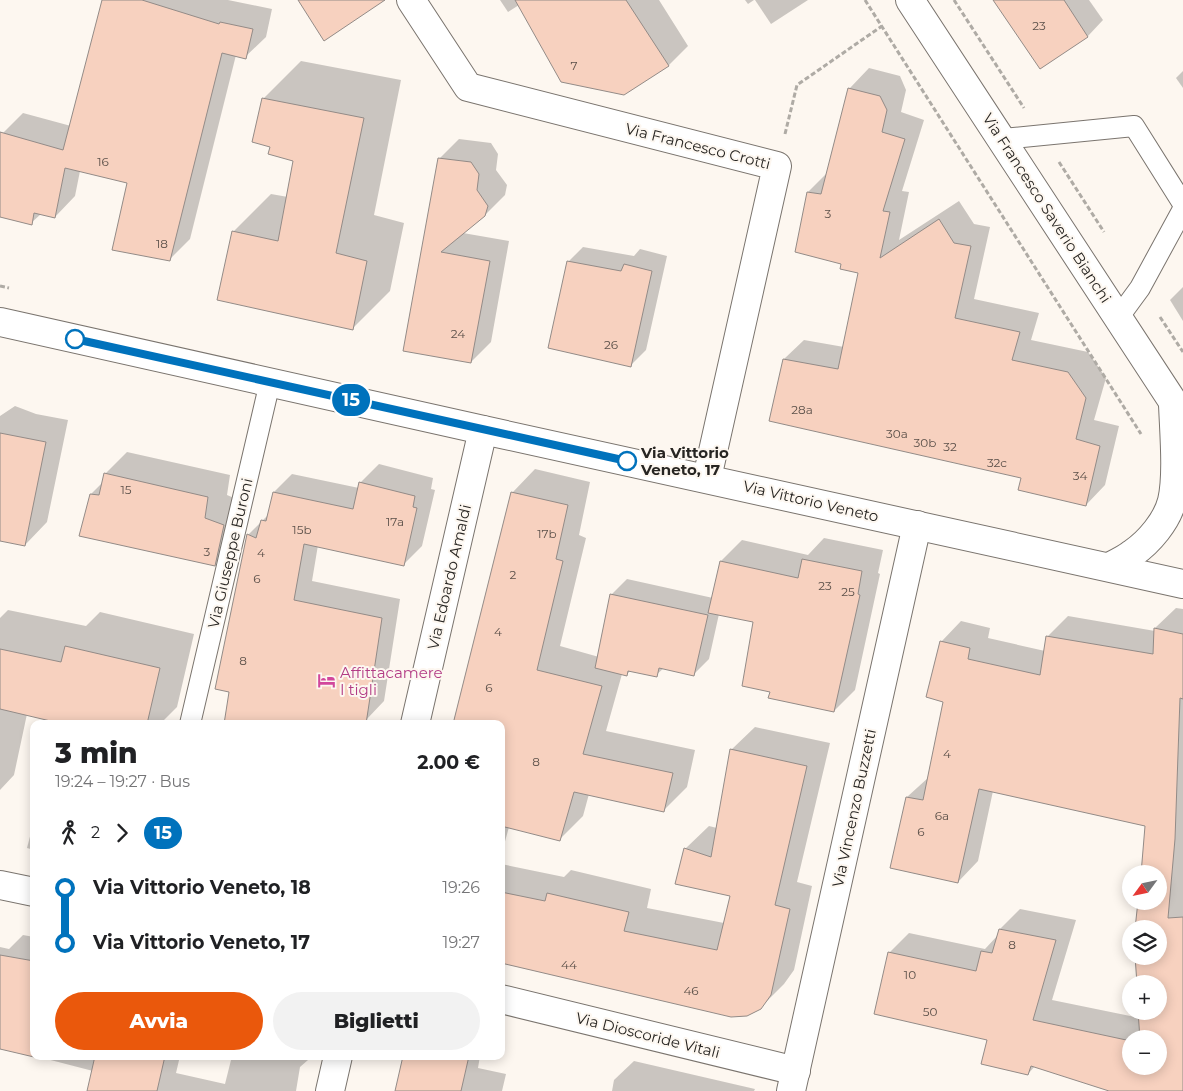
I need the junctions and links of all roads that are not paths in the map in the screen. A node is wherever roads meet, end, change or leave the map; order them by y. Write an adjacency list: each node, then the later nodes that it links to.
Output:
1 (411, 0): 11 (street, Via Francesco Crotti)
2 (910, 0): 3 (street, Via Francesco Saverio Bianchi)
3 (1003, 140): 4 (lane); 6 (street, Via Francesco Saverio Bianchi)
4 (1183, 204)
5 (1183, 209): 6 (lane)
6 (1118, 318): 9 (street, Via Francesco Saverio Bianchi)
7 (0, 322): 8 (street, Via Vittorio Veneto)
8 (270, 382): 10 (street, Via Vittorio Veneto); 15 (lane, Via Giuseppe Buroni)
9 (1178, 410): 13 (street)
10 (483, 430): 11 (street, Via Vittorio Veneto); 16 (street, Via Edoardo Amaldi)
11 (707, 478): 12 (street, Via Vittorio Veneto)
12 (916, 524): 13 (street, Via Vittorio Veneto); 21 (street, Via Vincenzo Buzzetti)
13 (1109, 567): 14 (street, Via Vittorio Veneto)
14 (1183, 584)
15 (191, 720)
16 (416, 720)
17 (0, 885): 18 (street)
18 (30, 891)
19 (505, 1001): 21 (street, Via Dioscoride Vitali)
20 (337, 1060): 22 (street)
21 (793, 1081)
22 (330, 1091)

